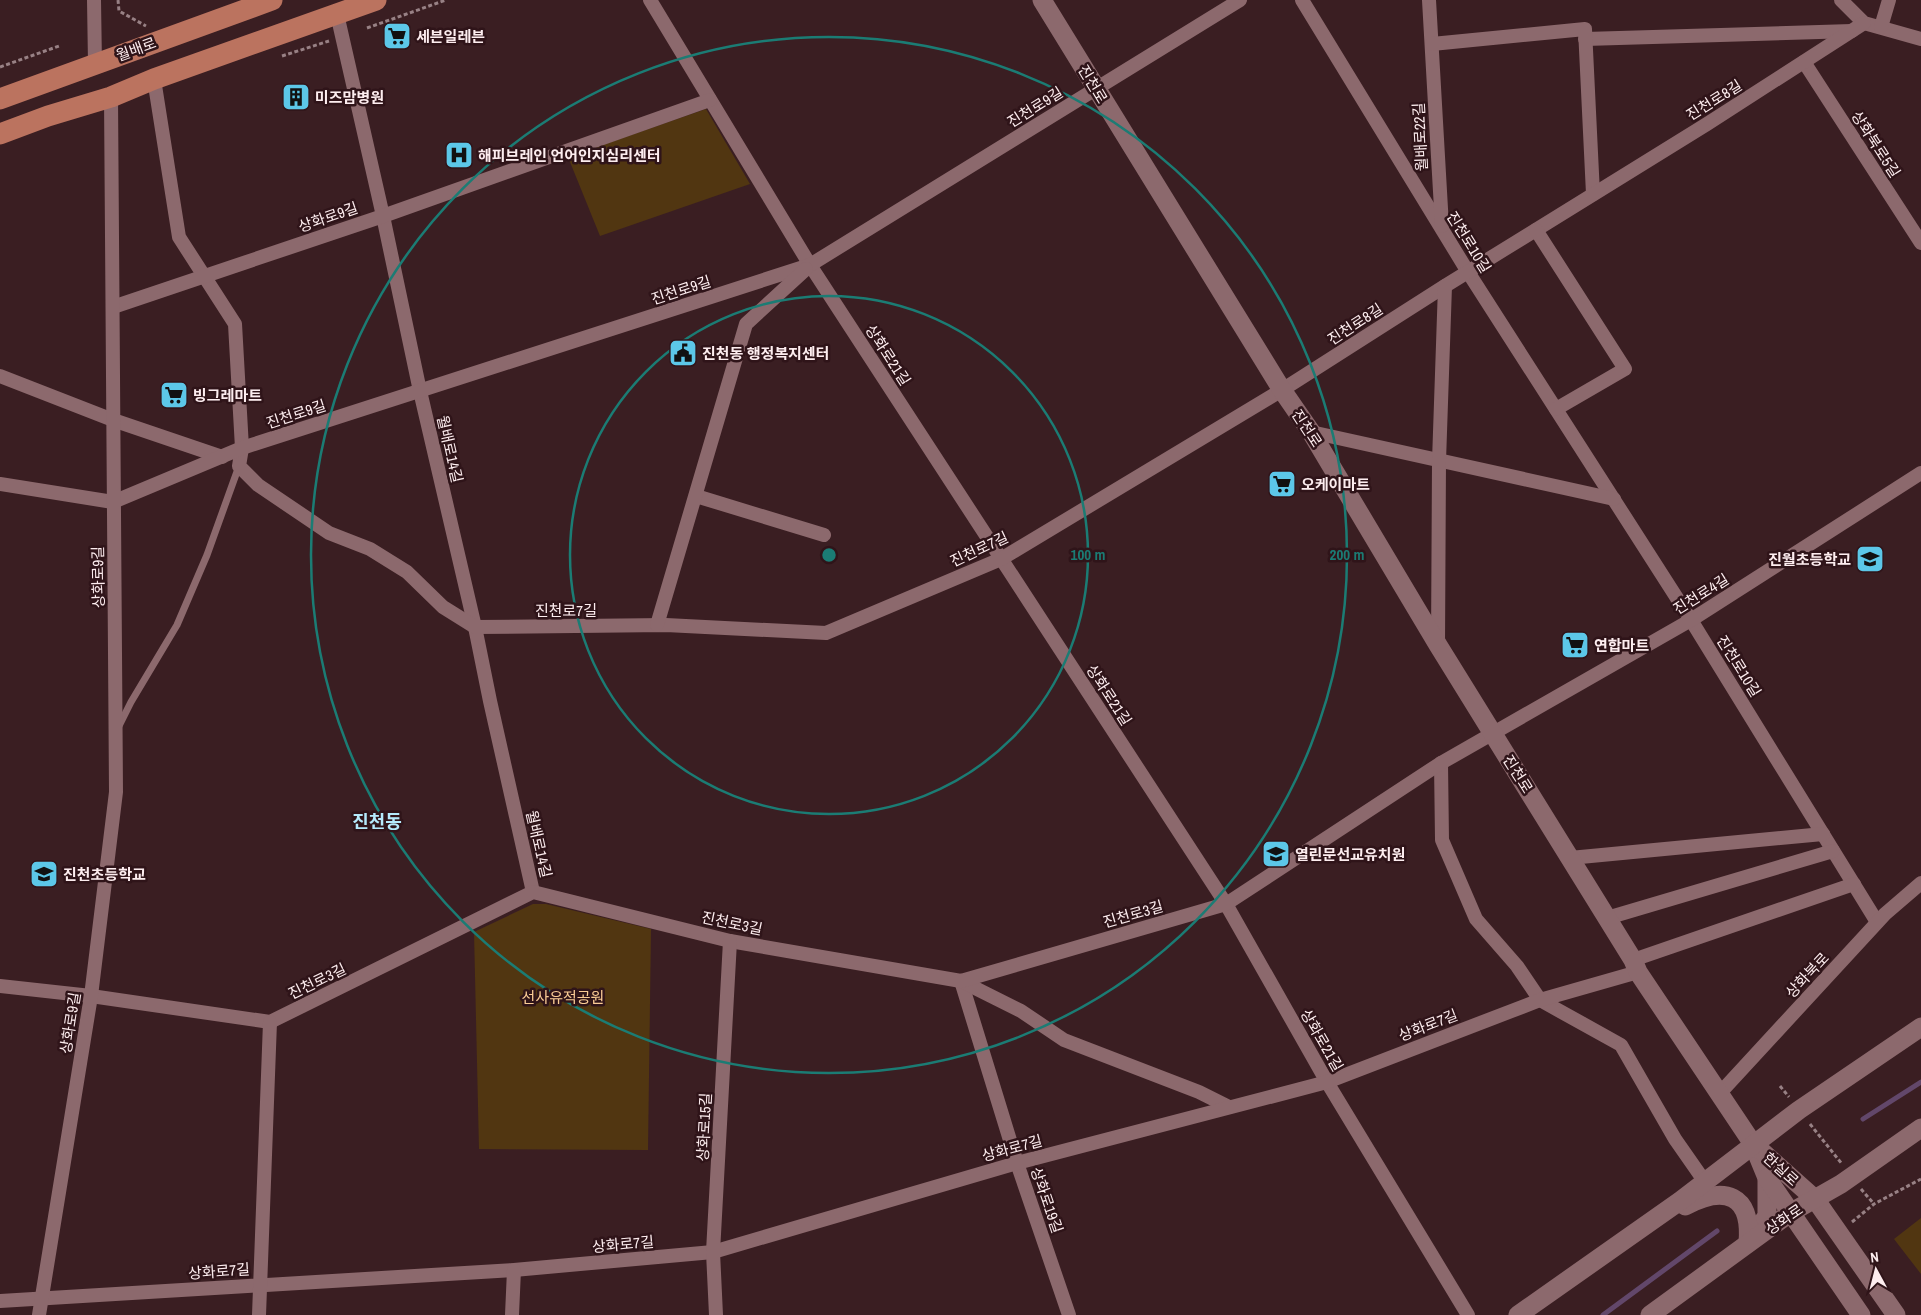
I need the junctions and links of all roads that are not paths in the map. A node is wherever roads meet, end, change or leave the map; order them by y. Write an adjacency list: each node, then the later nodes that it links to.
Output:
1 (94, 0): 19 (street)
2 (272, 0): 19 (main road, 월배로)
3 (376, 0): 11 (main road)
4 (650, 0): 24 (street, 상화로21길)
5 (1042, 0): 21 (main road, 진천로)
6 (1240, 0): 21 (street)
7 (1302, 0): 28 (street, 진천로10길)
8 (1429, 0): 17 (street, 월배로22길)
9 (1842, 0): 12 (street)
10 (1889, 0): 13 (street)
11 (337, 14): 20 (main road); 27 (street, 월배로14길)
12 (1864, 22): 13 (street); 14 (street, 진천로8길)
13 (1881, 27): 16 (street)
14 (1852, 31): 15 (street); 18 (street, 진천로8길)
15 (1585, 34): 17 (street); 26 (street)
16 (1921, 39)
17 (1432, 44): 28 (street, 월배로22길)
18 (1804, 62): 26 (street, 진천로8길); 30 (street, 상화북로5길)
19 (95, 64): 23 (main road, 월배로)
20 (154, 79): 22 (main road); 33 (street)
21 (1096, 88): 31 (street, 진천로9길); 37 (main road, 진천로)
22 (111, 97): 25 (main road); 35 (street, 상화로9길)
23 (0, 99)
24 (710, 100): 27 (street); 31 (street, 상화로21길)
25 (0, 134)
26 (1593, 194): 29 (street, 진천로8길)
27 (383, 216): 33 (street, 상화로9길); 38 (street, 월배로14길)
28 (1442, 229): 32 (street, 진천로10길)
29 (1536, 230): 32 (street, 진천로8길); 39 (street)
30 (1921, 244)
31 (810, 265): 38 (street, 진천로9길); 48 (street); 52 (street, 상화로21길)
32 (1468, 272): 34 (street, 진천로8길); 39 (street, 진천로10길)
33 (204, 276): 35 (street, 상화로9길); 42 (street)
34 (1445, 286): 37 (street, 진천로8길); 44 (street)
35 (113, 307): 40 (street, 상화로9길)
36 (0, 376): 40 (street)
37 (1282, 390): 41 (main road, 진천로); 52 (street, 진천로7길)
38 (420, 391): 42 (street, 진천로9길); 55 (street, 월배로14길)
39 (1556, 409): 49 (street, 진천로10길)
40 (113, 420): 43 (street); 50 (street, 상화로9길)
41 (1310, 432): 44 (street); 56 (main road, 진천로)
42 (242, 448): 43 (street, 진천로9길); 45 (street)
43 (222, 457): 50 (street, 진천로9길)
44 (1439, 461): 49 (street); 56 (street)
45 (239, 466): 55 (street); 57 (lane, 상화로9길)
46 (1921, 473): 53 (street, 진천로4길)
47 (0, 484): 50 (street)
48 (696, 496): 51 (street); 54 (street)
49 (1614, 499): 53 (street, 진천로10길)
50 (113, 502): 57 (street, 상화로9길)
51 (824, 535)
52 (1002, 559): 54 (street, 진천로7길); 66 (street, 상화로21길)
53 (1691, 620): 58 (street, 진천로4길); 60 (street, 진천로10길)
54 (657, 625): 55 (street, 진천로7길)
55 (475, 627): 65 (street, 월배로14길)
56 (1438, 644): 58 (main road, 진천로)
57 (115, 734): 73 (street, 상화로9길)
58 (1493, 734): 59 (street, 진천로3길); 62 (main road, 진천로)
59 (1441, 763): 66 (street, 진천로3길); 74 (street)
60 (1823, 834): 61 (street, 진천로10길); 62 (street)
61 (1833, 851): 64 (street, 진천로10길); 67 (street)
62 (1570, 858): 67 (main road, 진천로)
63 (1921, 883): 68 (street, 상화북로)
64 (1854, 884): 68 (street, 진천로10길); 70 (street)
65 (533, 892): 69 (street, 진천로3길); 75 (street, 진천로3길)
66 (1226, 904): 71 (street, 진천로3길); 77 (street, 상화로21길)
67 (1607, 918): 70 (main road, 진천로)
68 (1877, 922): 78 (street, 상화북로)
69 (730, 941): 71 (street, 진천로3길); 89 (street, 상화로15길)
70 (1636, 966): 74 (street, 상화로7길); 78 (main road, 진천로)
71 (961, 981): 79 (street); 82 (street, 상화로19길)
72 (0, 986): 73 (street)
73 (92, 996): 75 (street); 92 (street, 상화로9길)
74 (1540, 1000): 77 (street, 상화로7길); 84 (street)
75 (270, 1022): 91 (street)
76 (1921, 1027): 81 (main road)
77 (1327, 1082): 79 (street, 상화로7길); 99 (street, 상화로21길)
78 (1720, 1093): 81 (main road, 진천로)
79 (1229, 1107): 82 (street, 상화로7길)
80 (1921, 1128): 85 (main road, 상화로)
81 (1753, 1144): 83 (main road); 84 (main road); 85 (main road, 한실로)
82 (1017, 1163): 89 (street, 상화로7길); 98 (street, 상화로19길)
83 (1767, 1178): 86 (main road, 한실로); 88 (main road)
84 (1705, 1182): 87 (main road)
85 (1815, 1199): 86 (main road, 상화로); 103 (main road, 한실로)
86 (1790, 1212): 88 (main road, 상화로); 102 (main road, 한실로)
87 (1656, 1218): 88 (main road); 100 (main road)
88 (1748, 1244): 101 (main road, 상화로)
89 (713, 1252): 90 (street, 상화로7길); 97 (street, 상화로15길)
90 (514, 1270): 91 (street, 상화로7길); 96 (street)
91 (261, 1285): 92 (street, 상화로7길); 95 (street)
92 (42, 1299): 93 (street, 상화로7길); 94 (street, 상화로9길)
93 (0, 1301)
94 (39, 1315)
95 (259, 1315)
96 (512, 1315)
97 (716, 1315)
98 (1069, 1315)
99 (1468, 1315)
100 (1518, 1315)
101 (1650, 1315)
102 (1861, 1315)
103 (1896, 1315)

